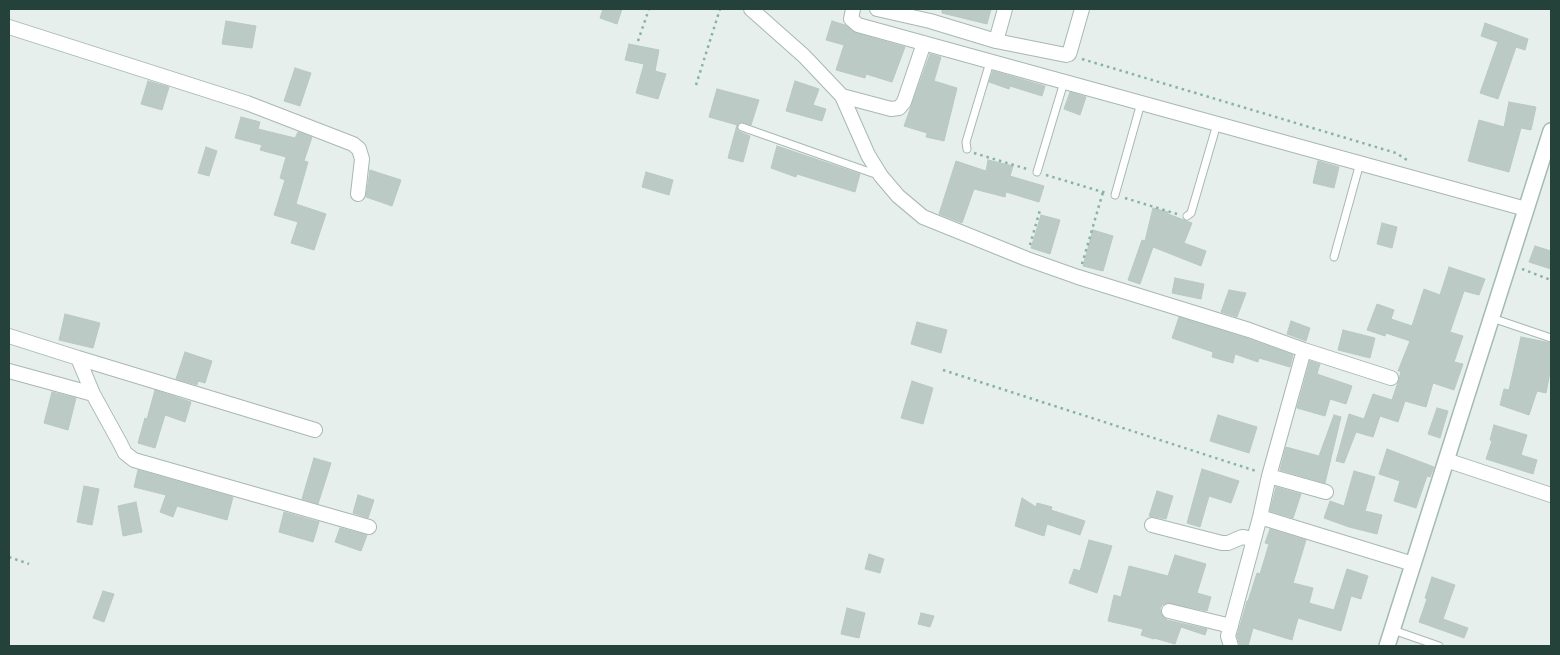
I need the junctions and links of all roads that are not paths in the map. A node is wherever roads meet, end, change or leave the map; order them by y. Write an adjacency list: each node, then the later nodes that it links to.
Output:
1 (751, 9): 12 (street)
2 (853, 9): 9 (street)
3 (877, 9): 6 (street)
4 (1004, 9): 8 (street)
5 (1082, 9): 8 (street)
6 (932, 15): 8 (street)
7 (9, 27): 21 (street)
8 (996, 41)
9 (924, 43): 10 (street); 12 (street)
10 (990, 62): 11 (street); 17 (lane)
11 (1064, 82): 13 (street); 19 (lane)
12 (842, 96): 20 (street)
13 (1141, 103): 14 (street); 22 (lane)
14 (1217, 124): 18 (street); 24 (lane)
15 (742, 127): 20 (lane)
16 (1551, 131): 23 (main road)
17 (967, 149)
18 (1360, 163): 23 (street); 25 (lane)
19 (1037, 172)
20 (881, 176): 29 (street)
21 (358, 194)
22 (1115, 196)
23 (1526, 209): 26 (main road)
24 (1187, 216)
25 (1334, 257)
26 (1492, 318): 28 (lane); 35 (main road)
27 (9, 336): 30 (street)
28 (1551, 338)
29 (1304, 350): 32 (street); 36 (street)
30 (78, 358): 33 (street); 34 (street)
31 (9, 371): 33 (street)
32 (1391, 378)
33 (93, 394): 41 (street)
34 (315, 430)
35 (1446, 460): 38 (street); 43 (main road)
36 (1269, 476): 37 (street); 39 (street)
37 (1326, 492)
38 (1551, 495)
39 (1260, 517): 42 (street); 43 (street)
40 (1152, 525): 42 (street)
41 (370, 527)
42 (1254, 539): 45 (street)
43 (1413, 564): 46 (main road)
44 (1169, 611): 45 (street)
45 (1231, 626): 47 (street)
46 (1393, 630): 48 (main road); 49 (lane)
47 (1231, 646)
48 (1387, 646)
49 (1440, 646)

